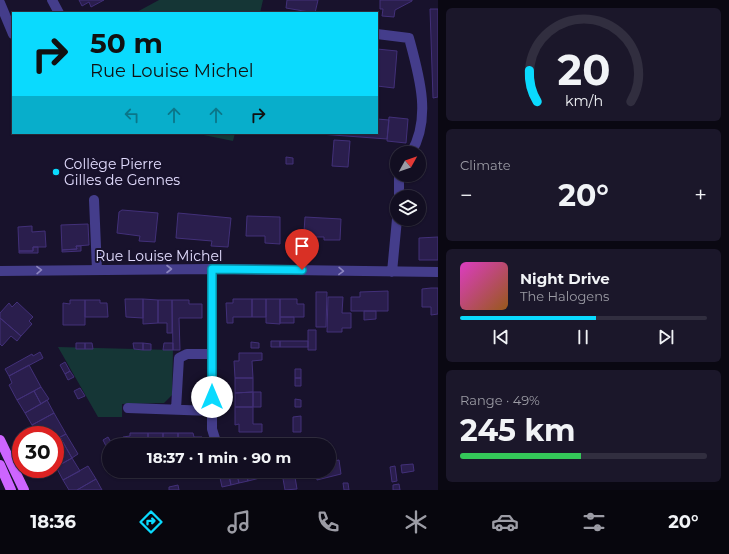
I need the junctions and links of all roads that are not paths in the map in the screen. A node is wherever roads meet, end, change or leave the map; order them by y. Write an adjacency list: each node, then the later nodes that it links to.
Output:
1 (52, 0): 3 (street)
2 (0, 3): 4 (street)
3 (58, 12)
4 (12, 32)
5 (378, 34): 6 (street)
6 (414, 146)
7 (94, 200): 10 (street)
8 (396, 226): 12 (street)
9 (212, 269): 10 (street, Rue Louise Michel, one-way to 9); 12 (street, Rue Louise Michel, one-way to 12); 14 (street)
10 (97, 270): 11 (street, Rue Louise Michel, one-way to 10)
11 (0, 271)
12 (392, 272): 13 (street, Rue Louise Michel)
13 (438, 272)
14 (212, 354): 16 (street); 17 (street)
15 (128, 408): 16 (street)
16 (176, 409): 17 (street)
17 (212, 411): 18 (street)
18 (215, 438)
19 (0, 440): 22 (main road)
20 (0, 465): 21 (main road)
21 (11, 490)
22 (24, 490)

